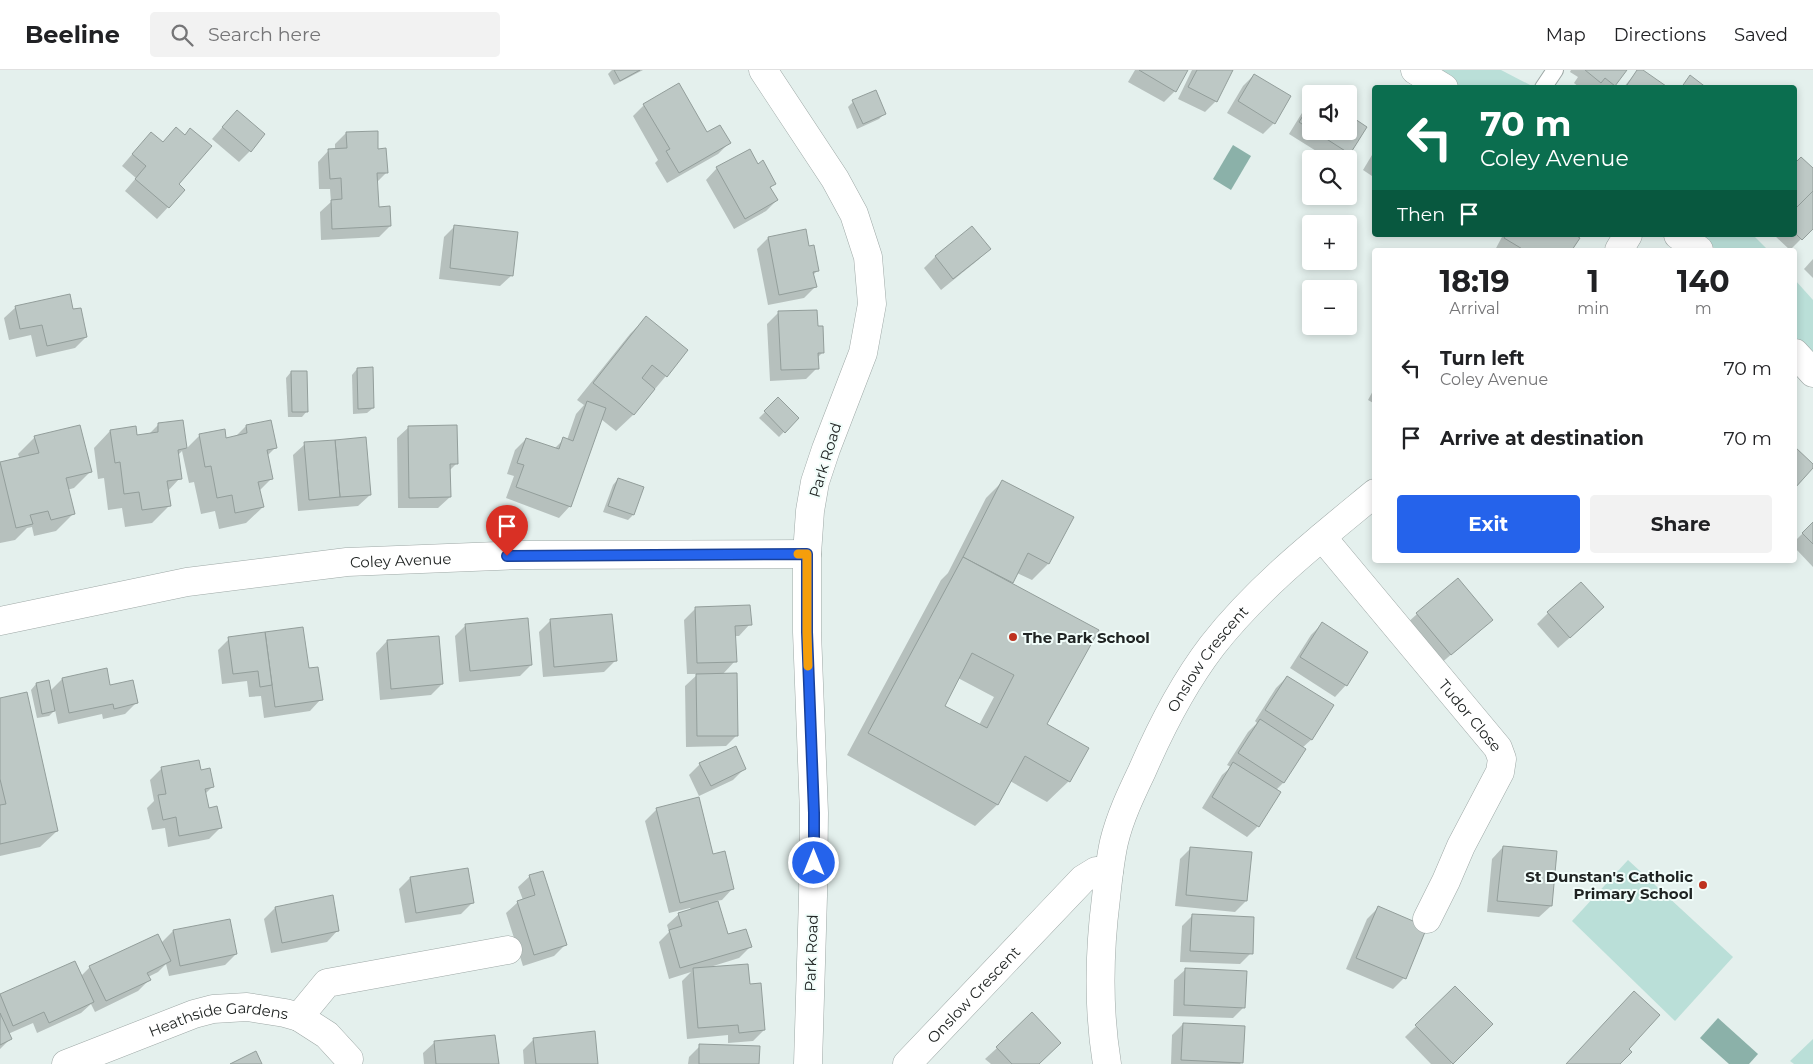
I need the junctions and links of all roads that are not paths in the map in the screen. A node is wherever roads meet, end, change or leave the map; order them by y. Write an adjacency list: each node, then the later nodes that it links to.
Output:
1 (763, 70): 14 (street, Park Road)
2 (1415, 70): 4 (street)
3 (1555, 70): 5 (lane)
4 (1439, 85)
5 (1545, 85)
6 (1627, 237): 8 (street)
7 (1681, 237): 9 (street)
8 (1619, 248)
9 (1696, 248)
10 (1797, 355): 11 (street)
11 (1813, 373)
12 (1372, 495): 13 (street, Onslow Crescent)
13 (1322, 537): 16 (street, Onslow Crescent); 17 (street, Tudor Close)
14 (807, 554): 15 (street, Coley Avenue); 22 (street, Park Road)
15 (0, 621)
16 (1109, 872): 23 (street, Onslow Crescent); 24 (street, Onslow Crescent)
17 (1427, 919)
18 (508, 950): 19 (street, Heathside Gardens)
19 (299, 1017): 20 (street); 21 (street, Heathside Gardens)
20 (349, 1059)
21 (66, 1064)
22 (808, 1064)
23 (907, 1064)
24 (1107, 1064)

